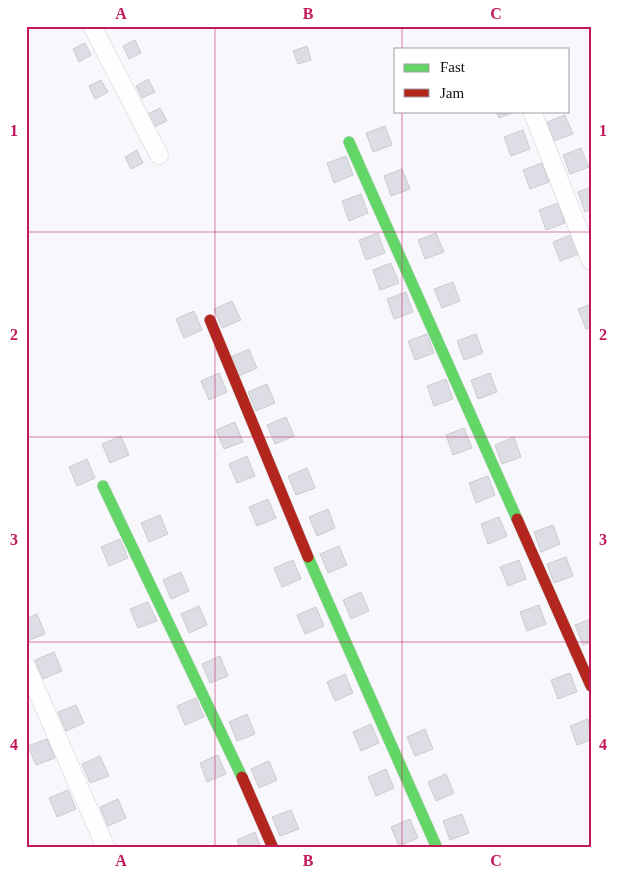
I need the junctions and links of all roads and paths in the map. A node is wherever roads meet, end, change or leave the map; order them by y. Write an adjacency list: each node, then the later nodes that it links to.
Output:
1 (92, 26): 4 (street)
2 (532, 112): 5 (street)
3 (349, 142): 9 (street)
4 (159, 155)
5 (591, 261)
6 (210, 320): 12 (street)
7 (103, 486): 11 (street)
8 (26, 666): 10 (street)
9 (591, 686)
10 (106, 848)
11 (273, 848)
12 (437, 848)

